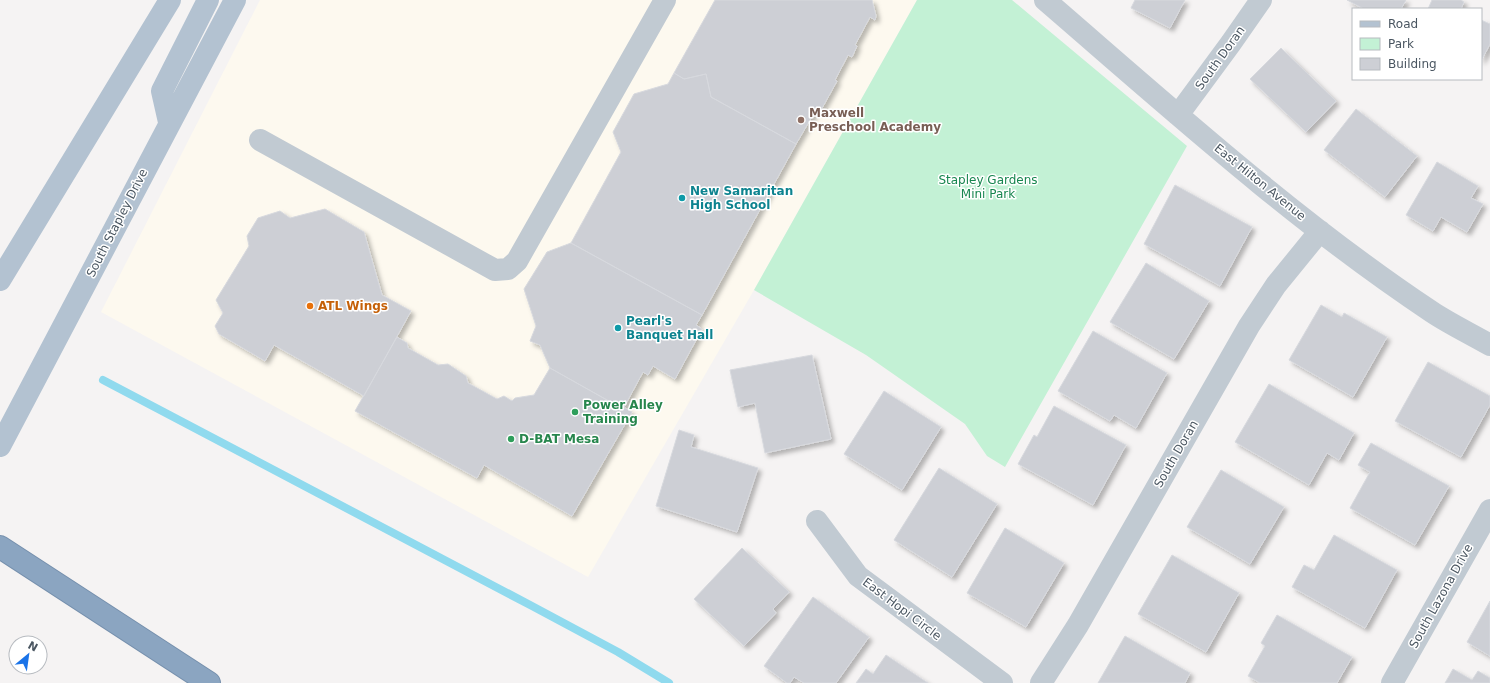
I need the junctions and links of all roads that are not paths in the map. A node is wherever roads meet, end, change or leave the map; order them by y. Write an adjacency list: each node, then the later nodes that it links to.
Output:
1 (170, 0): 11 (main road)
2 (208, 0): 8 (main road)
3 (234, 0): 8 (main road, South Stapley Drive)
4 (665, 0): 9 (street)
5 (1045, 0): 7 (street, East Hilton Avenue)
6 (1261, 0): 7 (street, South Doran)
7 (1178, 115): 10 (street, East Hilton Avenue)
8 (169, 122): 13 (main road, South Stapley Drive)
9 (260, 140)
10 (1320, 231): 12 (street, East Hilton Avenue); 19 (street, South Doran)
11 (0, 280)
12 (1490, 345)
13 (0, 446)
14 (1490, 510): 20 (street, South Lazona Drive)
15 (817, 521): 18 (street, East Hopi Circle)
16 (0, 547): 17 (highway)
17 (209, 683)
18 (1002, 683)
19 (1041, 683)
20 (1392, 683)

